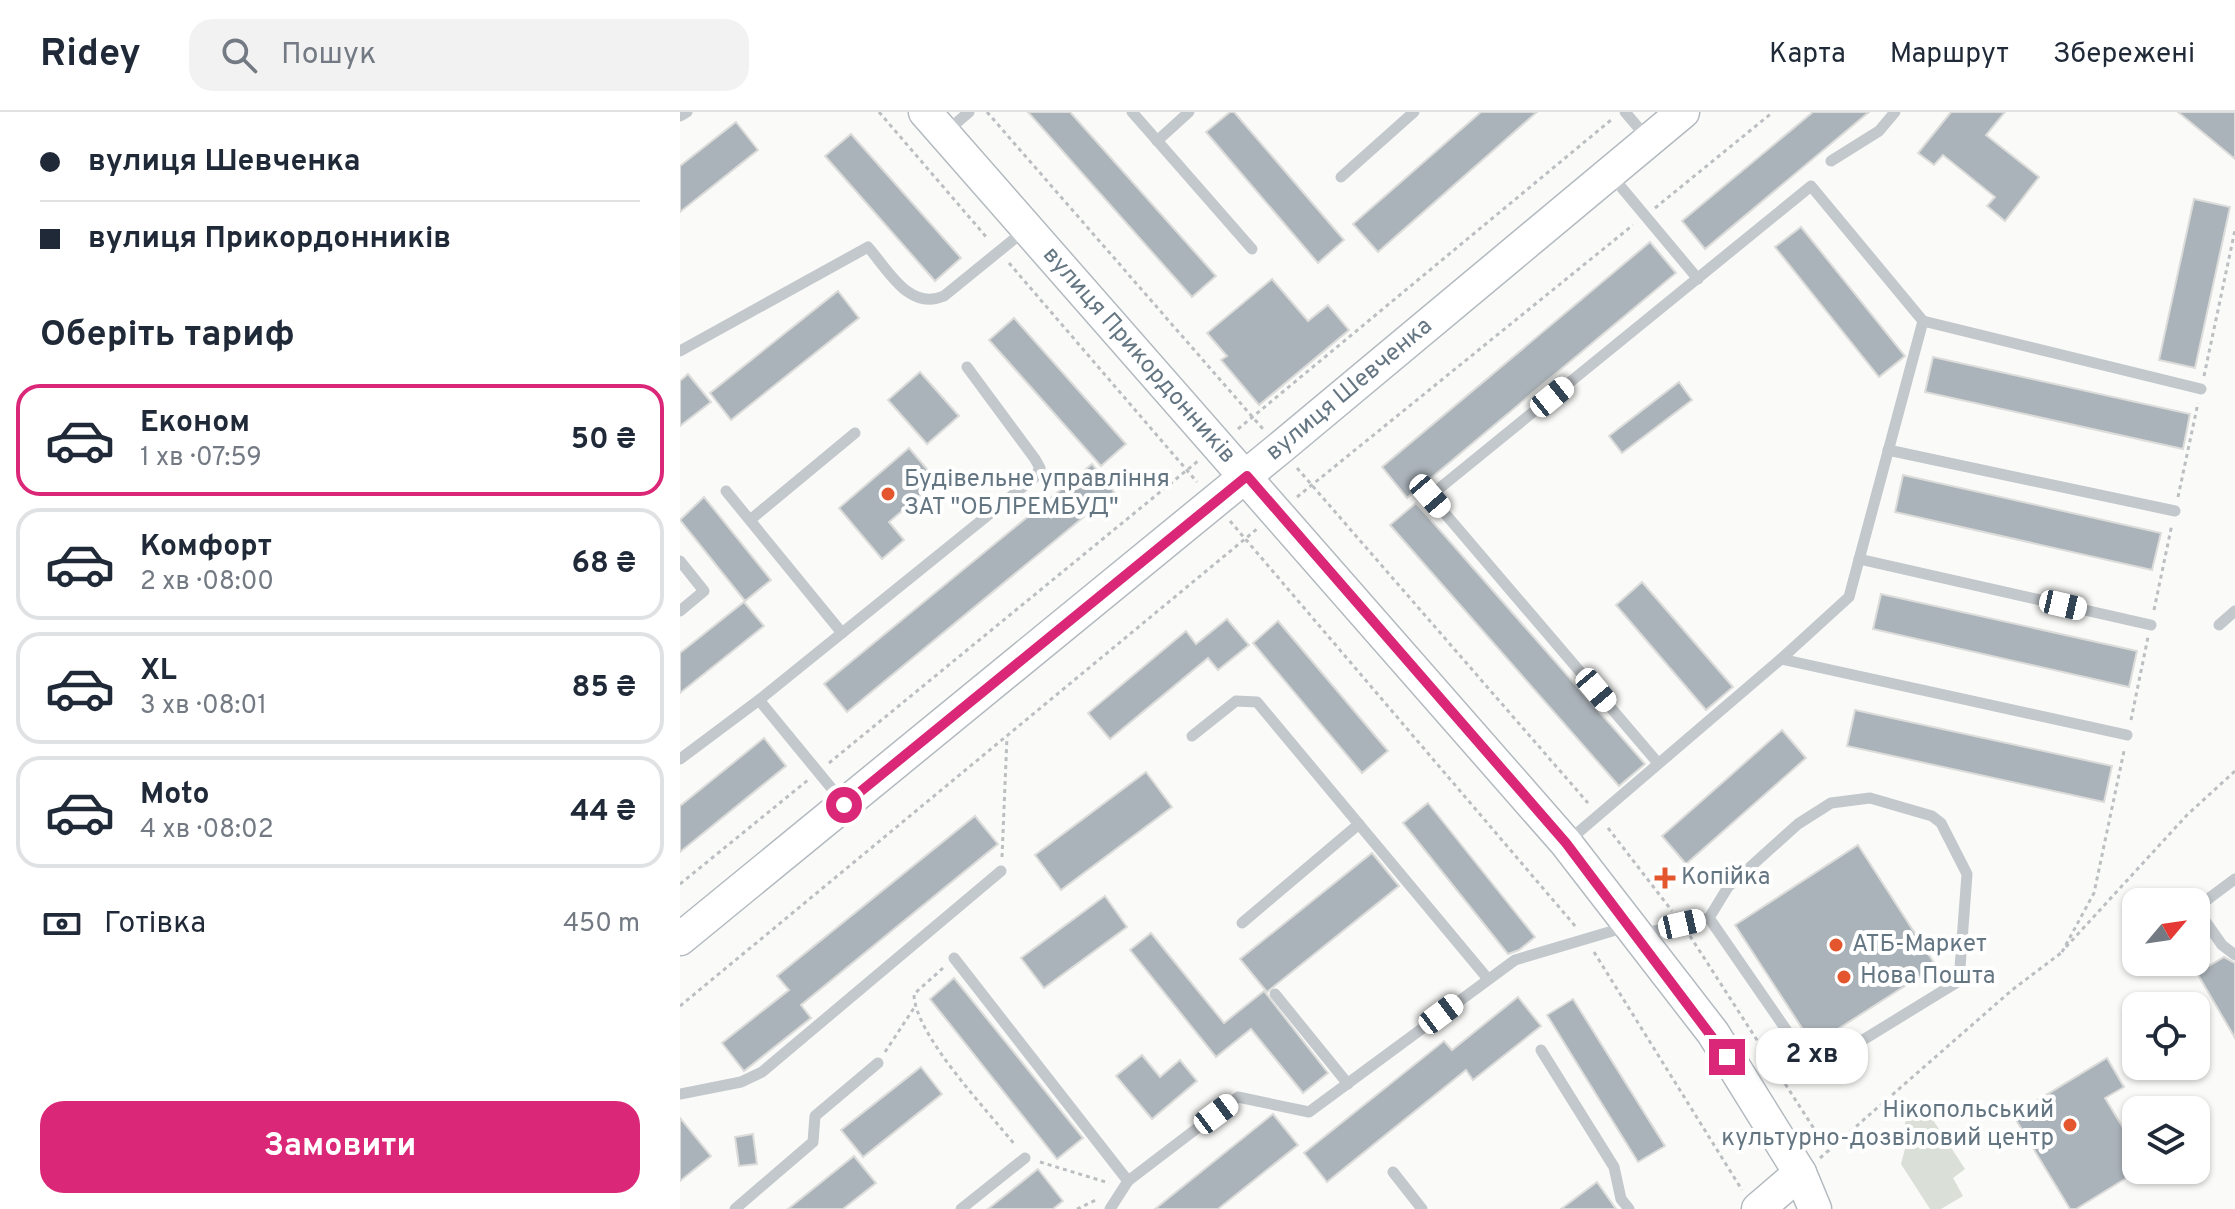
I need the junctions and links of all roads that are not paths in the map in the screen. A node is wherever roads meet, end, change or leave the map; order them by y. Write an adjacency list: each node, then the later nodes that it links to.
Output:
1 (687, 112): 9 (lane)
2 (969, 112): 10 (lane)
3 (1132, 112): 12 (lane)
4 (1189, 112): 12 (lane)
5 (1414, 112): 15 (lane)
6 (1623, 112): 11 (lane)
7 (1683, 112): 11 (main road, вулиця Шевченка)
8 (1895, 112): 13 (lane)
9 (680, 116)
10 (934, 123): 16 (main road, вулиця Прикордонників)
11 (1649, 140): 14 (main road, вулиця Шевченка)
12 (1157, 141): 17 (lane)
13 (1831, 161)
14 (1610, 173): 18 (lane); 25 (main road, вулиця Шевченка)
15 (1341, 177)
16 (1028, 229): 20 (lane); 25 (main road, вулиця Прикордонників)
17 (1252, 249)
18 (1698, 279): 19 (lane); 41 (lane)
19 (1923, 321): 22 (lane); 24 (lane)
20 (680, 351)
21 (967, 367): 35 (lane)
22 (2201, 389)
23 (855, 433): 28 (lane)
24 (1888, 450): 27 (lane); 29 (lane)
25 (1247, 476): 42 (main road, вулиця Шевченка); 44 (main road, вулиця Прикордонників)
26 (726, 491): 28 (lane)
27 (2175, 511)
28 (750, 520): 35 (lane)
29 (1859, 559): 33 (lane); 36 (lane)
30 (680, 561): 31 (lane)
31 (680, 611)
32 (2235, 611): 34 (lane)
33 (2151, 625)
34 (2219, 625)
35 (842, 633): 37 (lane)
36 (1781, 659): 38 (lane); 41 (lane)
37 (759, 700): 40 (lane); 42 (lane)
38 (2127, 735)
39 (1192, 736): 43 (lane)
40 (680, 759)
41 (1658, 763): 44 (lane)
42 (844, 805): 52 (main road, вулиця Шевченка)
43 (1359, 824): 49 (lane); 55 (lane)
44 (1566, 843): 51 (main road, вулиця Прикордонників)
45 (1001, 871): 60 (lane)
46 (2235, 879): 47 (lane)
47 (2210, 898)
48 (1709, 918): 48 (lane); 51 (lane)
49 (1242, 923)
50 (2210, 928): 53 (lane)
51 (1633, 931): 55 (lane); 63 (main road, вулиця Прикордонників)
52 (680, 939)
53 (2235, 955)
54 (954, 958): 64 (lane)
55 (1488, 979): 59 (lane)
56 (1275, 994): 59 (lane)
57 (1541, 1050): 70 (lane)
58 (878, 1063): 66 (lane)
59 (1348, 1084): 64 (lane)
60 (680, 1094)
61 (1025, 1158): 67 (lane)
62 (1393, 1172): 69 (lane)
63 (1800, 1173): 65 (main road); 71 (main road, вулиця Прикордонників)
64 (1126, 1184): 68 (lane)
65 (1752, 1204)
66 (735, 1209)
67 (961, 1209)
68 (1110, 1209)
69 (1422, 1209)
70 (1629, 1209)
71 (1815, 1209)

